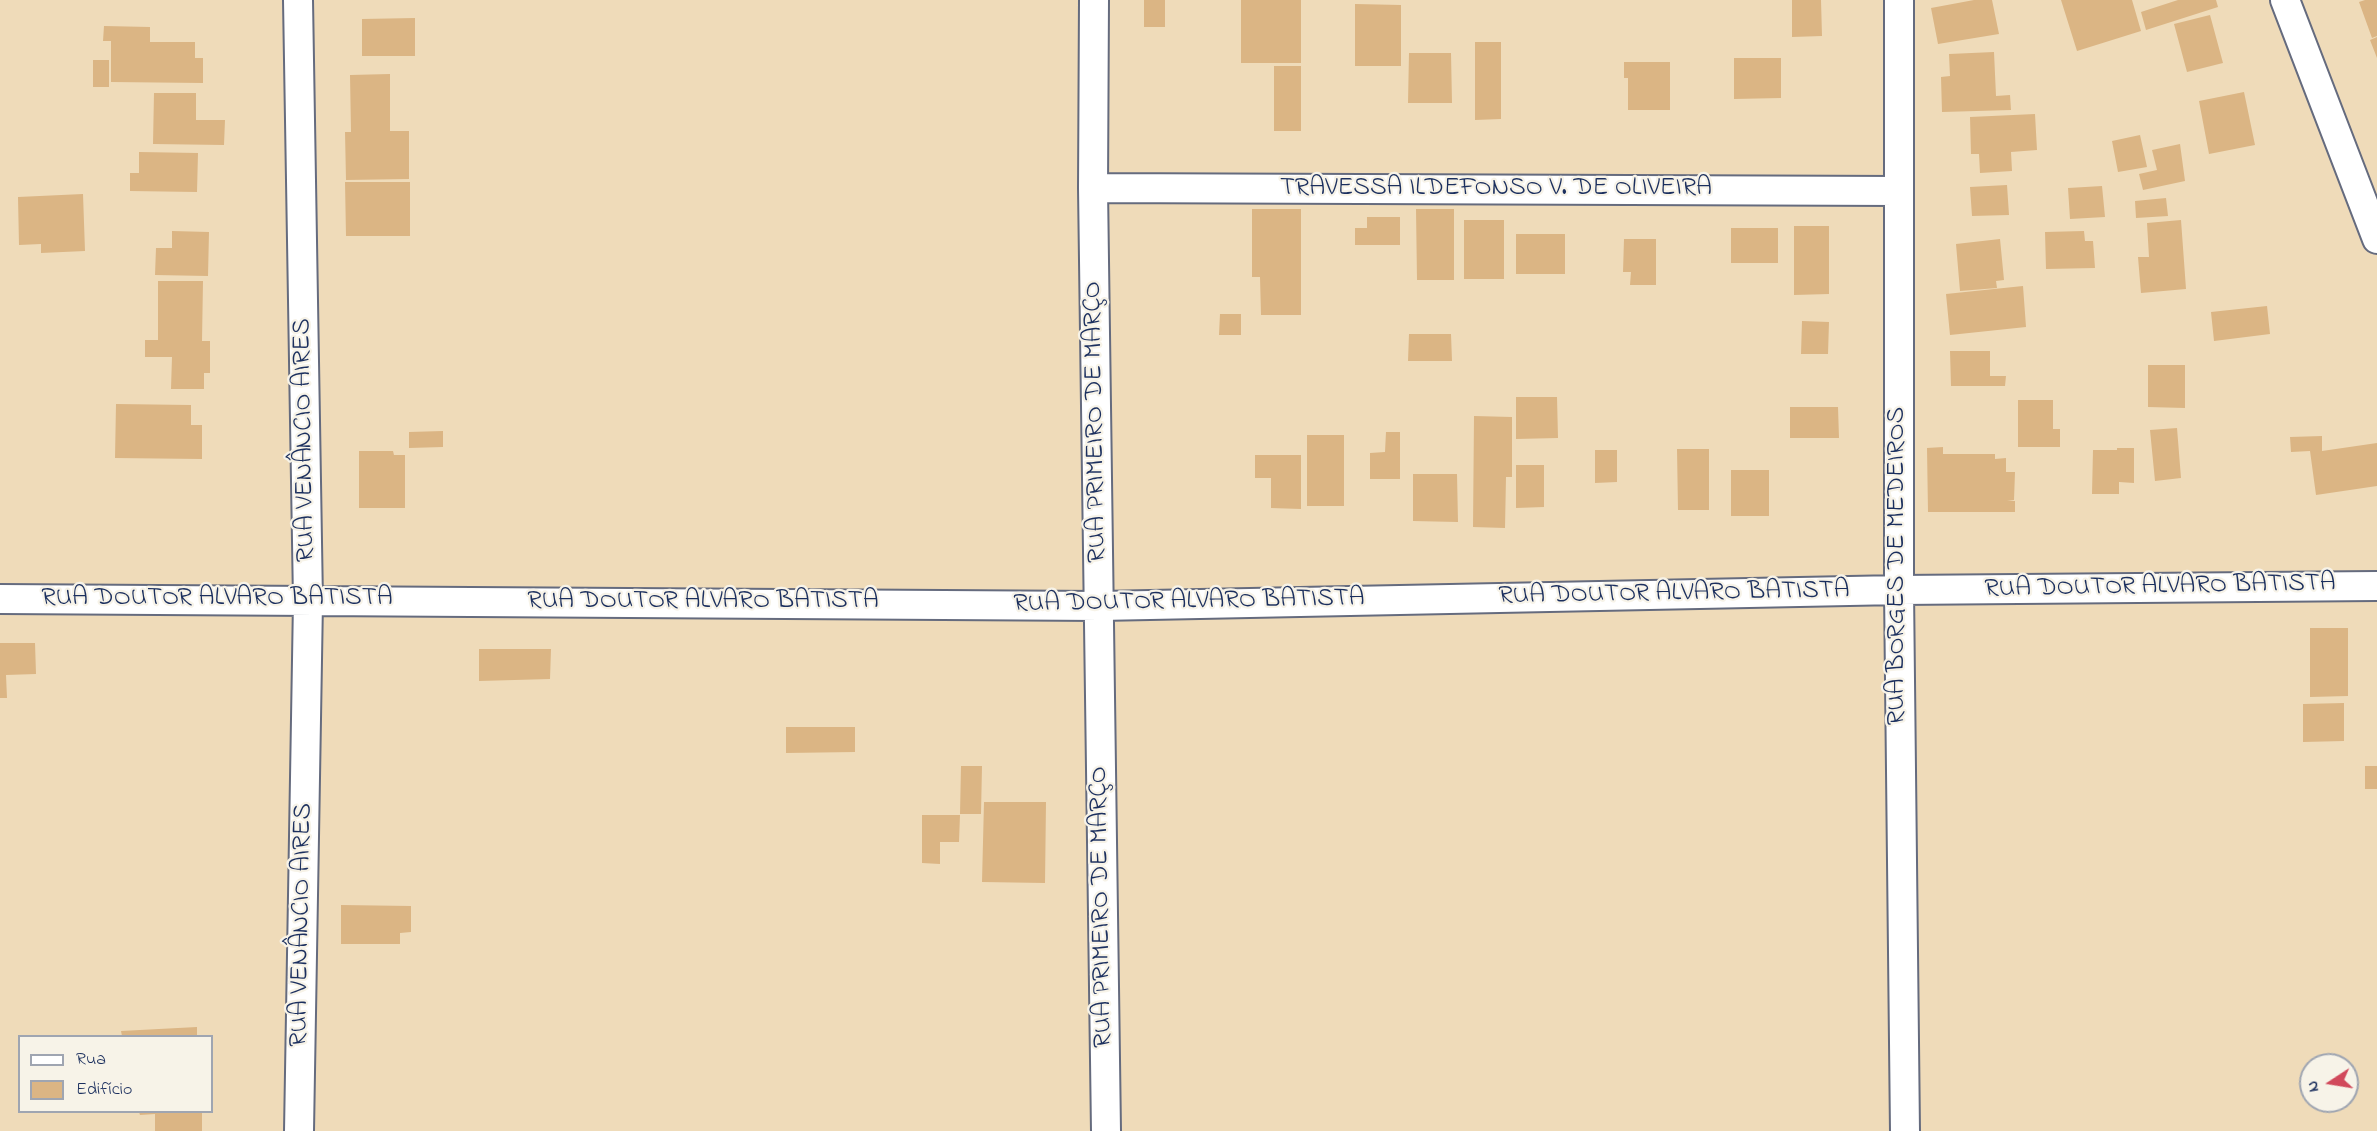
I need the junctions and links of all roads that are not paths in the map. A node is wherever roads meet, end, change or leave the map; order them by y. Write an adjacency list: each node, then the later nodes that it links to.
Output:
1 (298, 0): 11 (street, RUA VENÂNCIO AIRES)
2 (1094, 0): 5 (street, RUA PRIMEIRO DE MARÇO)
3 (1899, 0): 6 (street, RUA BORGES DE MEDEIROS)
4 (2285, 0): 7 (street)
5 (1093, 188): 6 (street, TRAVESSA ILDEFONSO V. DE OLIVEIRA); 12 (street, RUA PRIMEIRO DE MARÇO)
6 (1898, 191): 9 (street, RUA BORGES DE MEDEIROS)
7 (2377, 239)
8 (2377, 586): 9 (street, RUA DOUTOR ALVARO BATISTA)
9 (1899, 590): 12 (street, RUA DOUTOR ALVARO BATISTA); 15 (street, RUA BORGES DE MEDEIROS)
10 (0, 599): 11 (street, RUA DOUTOR ALVARO BATISTA)
11 (308, 601): 12 (street, RUA DOUTOR ALVARO BATISTA); 13 (street, RUA VENÂNCIO AIRES)
12 (1100, 606): 14 (street, RUA PRIMEIRO DE MARÇO)
13 (299, 1131)
14 (1106, 1131)
15 (1905, 1131)

